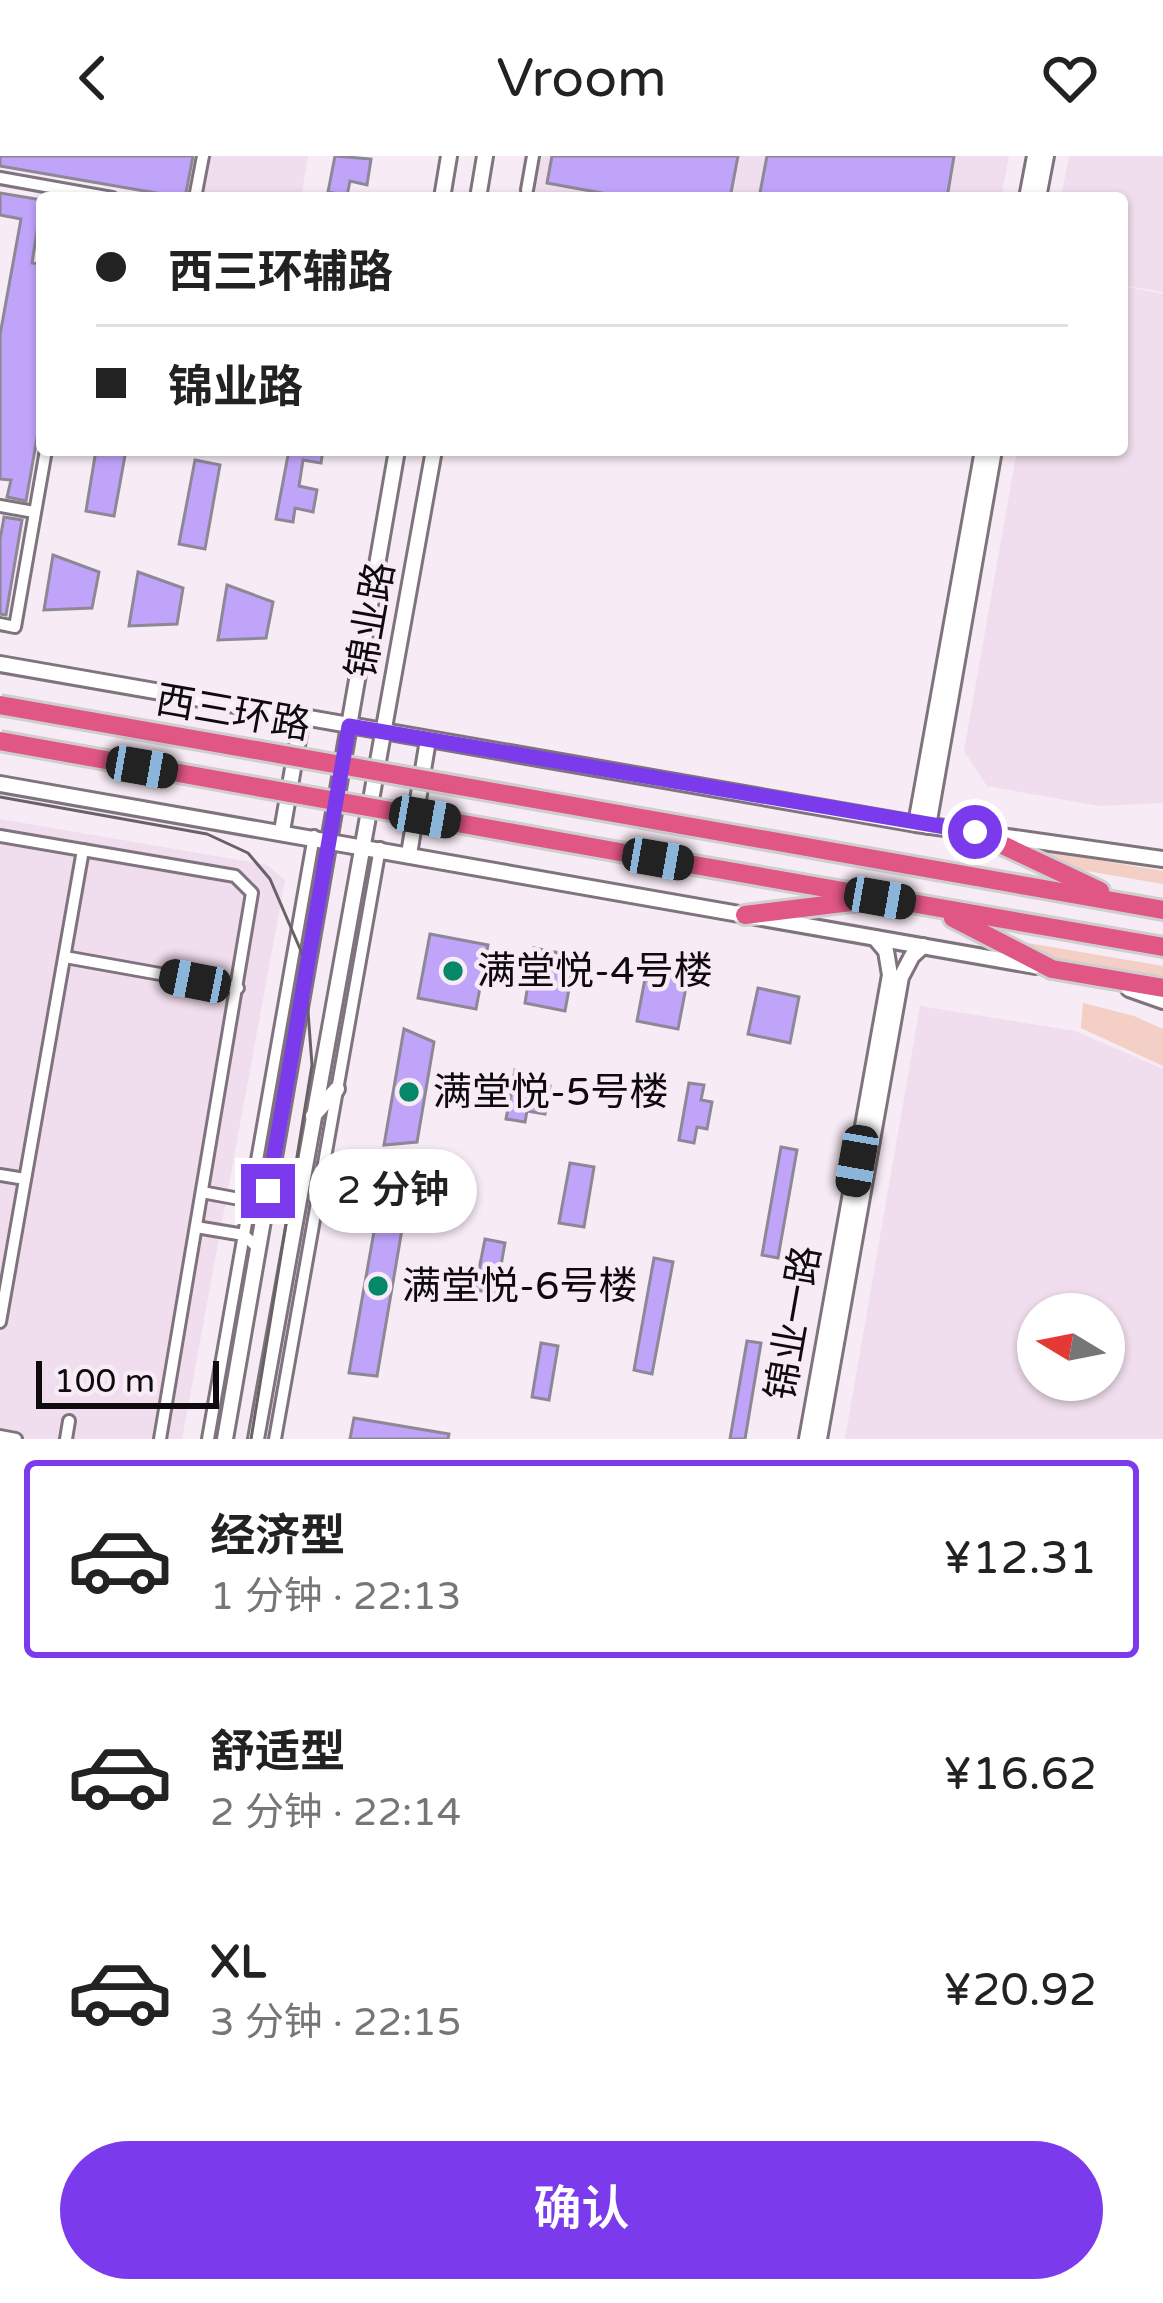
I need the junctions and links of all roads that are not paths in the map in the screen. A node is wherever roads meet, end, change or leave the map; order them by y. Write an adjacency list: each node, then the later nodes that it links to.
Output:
1 (202, 156): 10 (street)
2 (449, 156): 11 (main road)
3 (485, 156): 12 (main road)
4 (533, 156): 8 (street)
5 (1035, 156): 13 (main road)
6 (1046, 156): 14 (main road)
7 (0, 178): 9 (street)
8 (527, 190)
9 (78, 192)
10 (196, 192)
11 (443, 192)
12 (479, 192)
13 (1029, 192)
14 (1039, 192)
15 (45, 456): 21 (street)
16 (397, 456): 26 (main road, 锦业路)
17 (433, 456): 27 (main road, 锦业路)
18 (982, 456): 31 (main road)
19 (993, 456): 31 (main road)
20 (0, 506): 21 (street)
21 (34, 512): 22 (street)
22 (0, 624)
23 (0, 664): 25 (main road)
24 (0, 705): 43 (highway, 西三环路, bridge)
25 (302, 718): 26 (main road); 32 (main road)
26 (349, 726): 27 (main road); 36 (main road, 锦业路)
27 (384, 732): 28 (main road); 37 (main road, 锦业路)
28 (428, 740): 31 (main road); 40 (main road)
29 (0, 742): 42 (highway, 西三环路, bridge)
30 (0, 784): 32 (main road)
31 (922, 825): 33 (main road)
32 (282, 831): 35 (main road)
33 (975, 832): 41 (main road); 43 (highway)
34 (0, 836): 39 (street)
35 (314, 836): 36 (main road); 62 (street)
36 (330, 839): 37 (main road); 60 (main road, 锦业路)
37 (361, 845): 38 (main road); 57 (main road, 锦业路)
38 (380, 848): 40 (main road); 56 (street)
39 (83, 850): 50 (street); 53 (street)
40 (409, 854): 46 (main road)
41 (1163, 859)
42 (880, 898): 44 (highway, 西三环路); 46 (highway)
43 (1126, 903): 45 (highway, 西三环路)
44 (933, 908): 49 (highway, 西三环路); 51 (highway)
45 (1163, 910)
46 (745, 915): 47 (main road)
47 (875, 938): 48 (main road); 76 (main road, 锦业一路)
48 (923, 946): 51 (main road); 77 (main road, 锦业一路)
49 (1163, 947)
50 (64, 957): 53 (street); 59 (street)
51 (1052, 969): 52 (highway)
52 (1096, 976): 54 (highway); 55 (main road)
53 (238, 988): 61 (street)
54 (1163, 988)
55 (1163, 1001)
56 (338, 1089): 57 (main road); 75 (street)
57 (313, 1116): 74 (main road, 锦业路)
58 (0, 1175): 59 (street)
59 (25, 1179): 66 (street)
60 (268, 1191): 62 (street); 65 (main road, 锦业路)
61 (202, 1192): 62 (street); 63 (street)
62 (250, 1201): 64 (street)
63 (196, 1227): 64 (street); 71 (street)
64 (244, 1235): 65 (street); 72 (street)
65 (258, 1248): 73 (main road, 锦业路)
66 (0, 1322)
67 (69, 1421): 70 (street)
68 (0, 1436): 69 (street)
69 (16, 1439)
70 (66, 1439)
71 (160, 1439)
72 (208, 1439)
73 (225, 1439)
74 (256, 1439)
75 (275, 1439)
76 (807, 1439)
77 (819, 1439)

